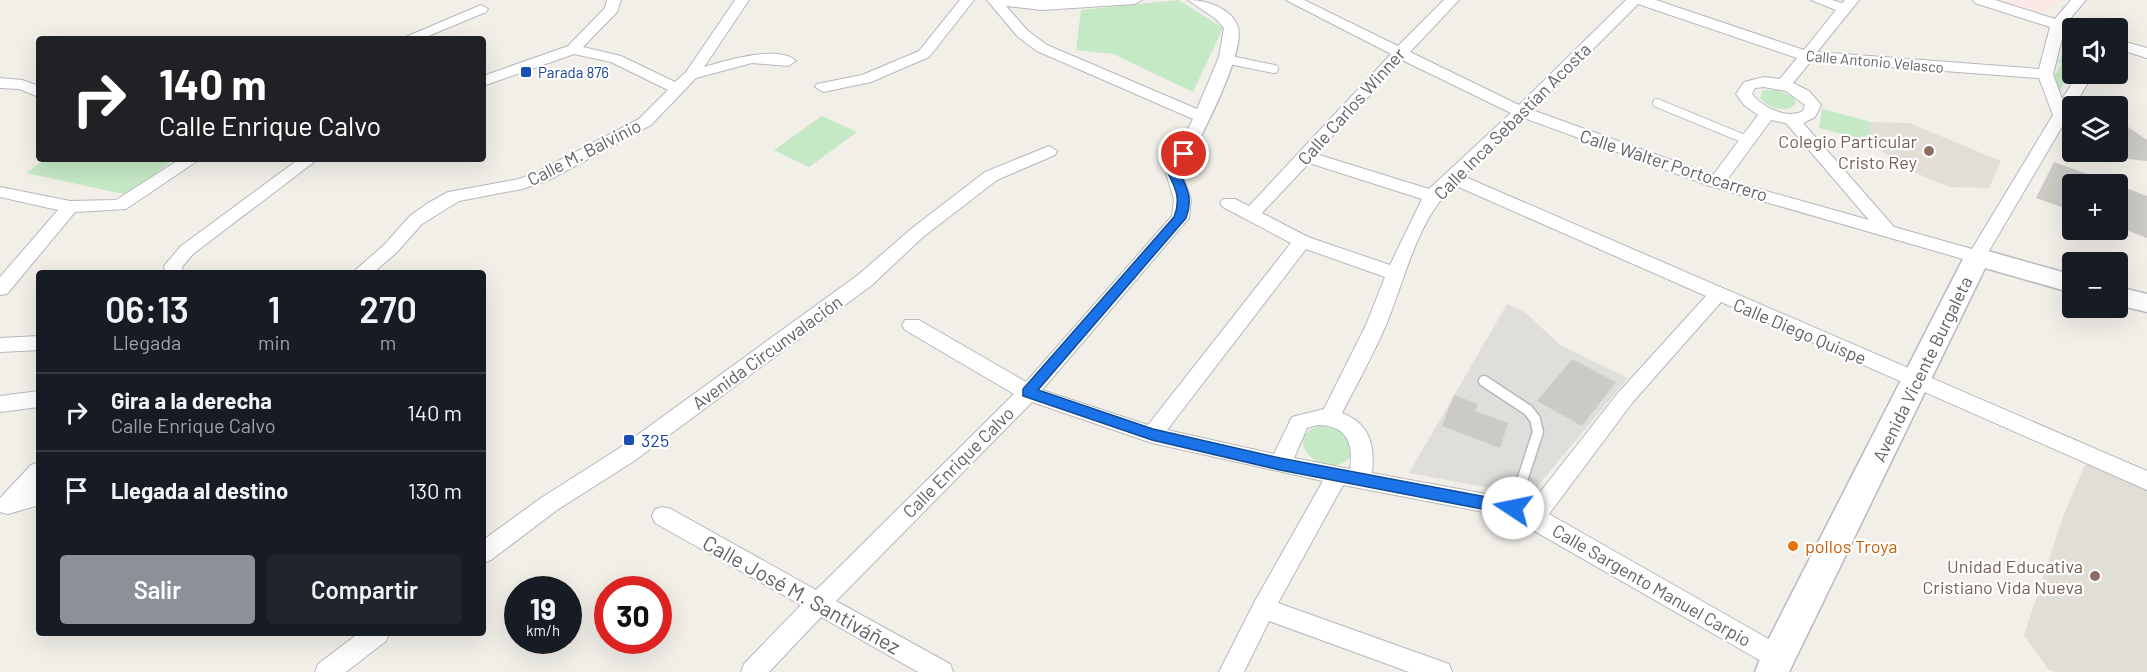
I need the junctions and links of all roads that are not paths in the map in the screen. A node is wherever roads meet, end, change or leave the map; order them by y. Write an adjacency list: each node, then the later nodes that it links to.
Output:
1 (614, 0): 20 (street)
2 (742, 0): 28 (street, Calle M. Balvinio)
3 (967, 0): 33 (street)
4 (995, 0): 5 (street); 40 (street)
5 (1135, 0)
6 (1195, 0): 24 (street, Calle Enrique Calvo)
7 (1293, 0): 21 (street, Calle Walter Portocarrero)
8 (1452, 0): 21 (street, Calle Carlos Winner)
9 (1634, 0): 37 (street, Calle Inca Sebastían Acosta)
10 (1642, 0): 23 (street, Calle Antonio Velasco)
11 (1818, 0): 14 (street)
12 (1980, 0): 16 (street)
13 (2079, 0): 16 (street)
14 (1849, 5): 23 (street)
15 (481, 9): 18 (street)
16 (2058, 24): 17 (street); 27 (street)
17 (2062, 25)
18 (415, 36)
19 (2128, 47): 22 (street)
20 (573, 50): 29 (street); 34 (street)
21 (1398, 53): 37 (street, Calle Walter Portocarrero); 44 (street, Calle Carlos Winner)
22 (2147, 53)
23 (1806, 56): 27 (street, Calle Antonio Velasco); 31 (street)
24 (1225, 59): 26 (lane); 40 (street, Calle Enrique Calvo)
25 (788, 61): 28 (street)
26 (1274, 69)
27 (2045, 74): 39 (street)
28 (691, 75): 34 (street, Calle M. Balvinio)
29 (486, 80)
30 (0, 83): 35 (street)
31 (1784, 84): 38 (street); 41 (street)
32 (2079, 84): 39 (street, Avenida Vicente Burgaleta)
33 (823, 87)
34 (679, 89): 58 (street, Calle M. Balvinio)
35 (36, 91)
36 (1657, 103): 42 (lane)
37 (1521, 112): 47 (street, Calle Inca Sebastían Acosta); 48 (street, Calle Walter Portocarrero)
38 (1767, 114): 41 (street); 42 (street)
39 (2060, 114): 56 (street, Avenida Vicente Burgaleta)
40 (1202, 117): 70 (street, Calle Enrique Calvo)
41 (1791, 119): 54 (street)
42 (1747, 140): 48 (street)
43 (1049, 151): 84 (street, Avenida Circunvalación)
44 (1307, 157): 50 (street); 53 (street, Calle Carlos Winner)
45 (187, 162): 52 (street)
46 (306, 162): 57 (street)
47 (1454, 178): 50 (street, Calle Inca Sebastían Acosta); 62 (street, Calle Diego Quispe)
48 (1716, 182): 54 (street, Calle Walter Portocarrero)
49 (0, 192): 52 (street)
50 (1432, 196): 59 (street, Calle Inca Sebastían Acosta)
51 (1229, 203): 53 (street)
52 (70, 207): 61 (street)
53 (1251, 213): 55 (street)
54 (1887, 230): 56 (street, Calle Walter Portocarrero)
55 (1302, 241): 59 (street); 74 (street)
56 (1977, 257): 60 (main road, Calle Walter Portocarrero); 69 (main road, Avenida Vicente Burgaleta)
57 (174, 270)
58 (364, 270)
59 (1395, 274): 73 (street, Calle Inca Sebastían Acosta)
60 (2062, 281)
61 (0, 289)
62 (1717, 295): 69 (street, Calle Diego Quispe); 83 (street)
63 (2128, 298): 64 (main road)
64 (2147, 303)
65 (912, 325): 70 (street, Calle Sargento Manuel Carpio)
66 (36, 343): 67 (street)
67 (0, 345)
68 (1484, 381): 81 (lane)
69 (1917, 381): 78 (street, Calle Diego Quispe); 88 (main road, Avenida Vicente Burgaleta)
70 (1028, 393): 74 (street, Calle Sargento Manuel Carpio); 85 (street, Calle Enrique Calvo)
71 (36, 399): 72 (street)
72 (0, 404)
73 (1330, 417): 75 (street); 77 (street)
74 (1152, 435): 75 (street, Calle Sargento Manuel Carpio)
75 (1280, 464): 77 (street, Calle Sargento Manuel Carpio)
76 (36, 474): 80 (street)
77 (1348, 477): 81 (street, Calle Sargento Manuel Carpio); 86 (street)
78 (2147, 481)
79 (36, 497): 80 (street)
80 (4, 505)
81 (1513, 508): 83 (street, Calle Sargento Manuel Carpio)
82 (663, 516): 85 (street, Calle José M. Santiváñez)
83 (1534, 517): 88 (street, Calle Sargento Manuel Carpio)
84 (486, 551)
85 (819, 602): 90 (street, Calle Enrique Calvo); 91 (street, Calle José M. Santiváñez)
86 (1263, 608): 92 (street); 93 (street)
87 (373, 636): 89 (street)
88 (1774, 665)
89 (327, 672)
90 (753, 672)
91 (941, 672)
92 (1231, 672)
93 (1440, 672)

